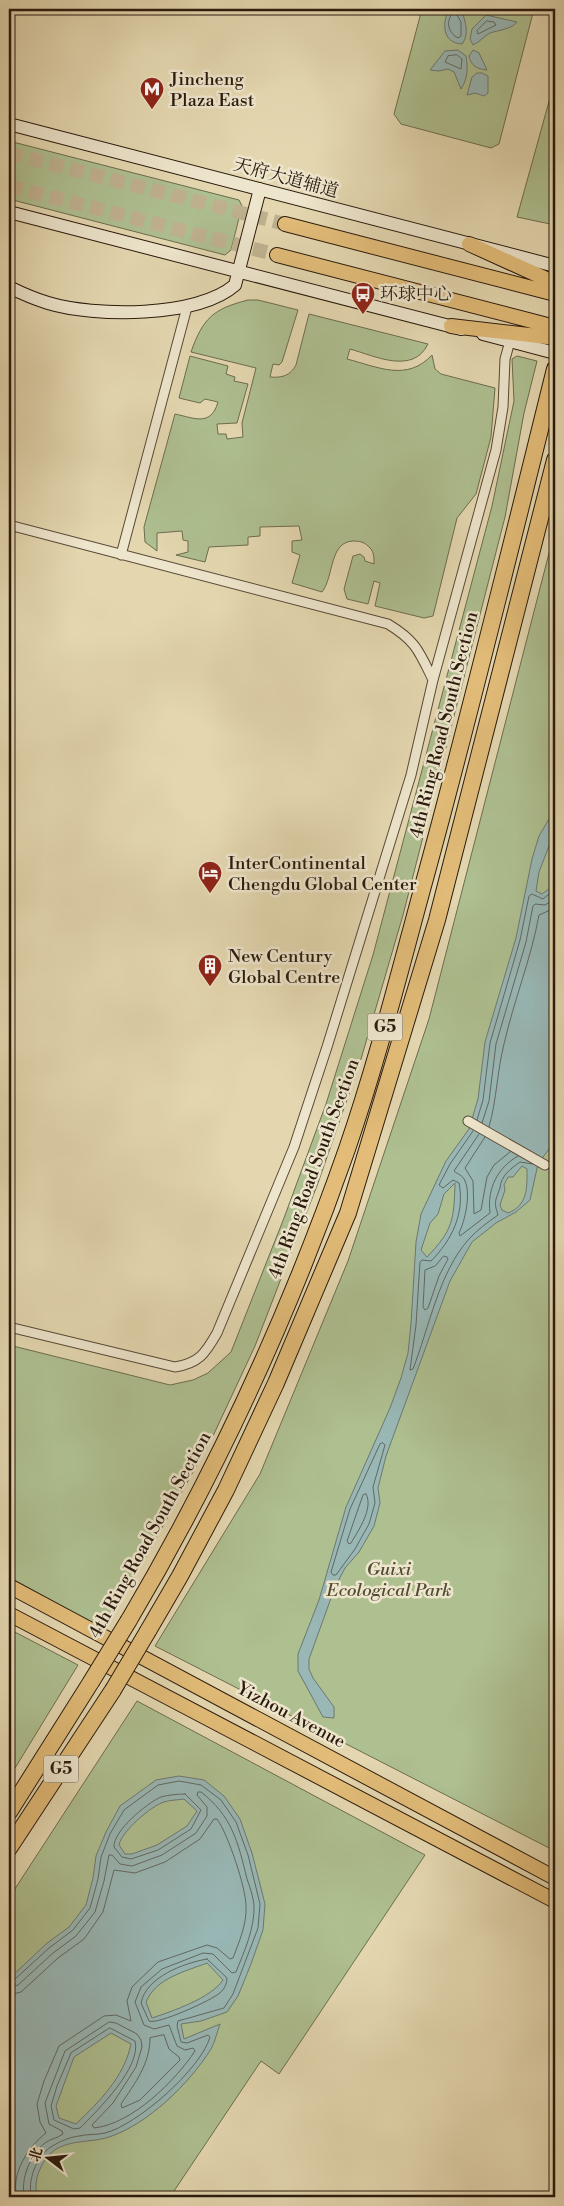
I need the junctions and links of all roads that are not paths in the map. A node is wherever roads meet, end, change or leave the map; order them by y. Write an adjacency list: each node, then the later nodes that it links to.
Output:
1 (9, 124): 2 (street, 天府大道辅道)
2 (260, 189): 5 (street, 天府大道辅道); 8 (street)
3 (9, 212): 8 (street)
4 (285, 224): 11 (main road)
5 (469, 244): 7 (street, 天府大道辅道); 9 (main road)
6 (277, 255): 14 (main road)
7 (555, 266)
8 (238, 271): 12 (street); 13 (street)
9 (555, 283)
10 (9, 287): 12 (street)
11 (555, 294)
12 (187, 307): 21 (street)
13 (451, 326): 15 (main road); 16 (street)
14 (555, 327)
15 (555, 338)
16 (510, 341): 17 (street); 22 (street)
17 (555, 353)
18 (555, 369): 28 (highway, 4th Ring Road South Section / G5, bridge)
19 (555, 460): 29 (highway, G5, bridge)
20 (9, 524): 21 (street)
21 (122, 555): 22 (street)
22 (432, 680): 25 (street)
23 (468, 1122): 24 (street)
24 (545, 1165)
25 (9, 1326)
26 (9, 1586): 30 (main road, Yizhou Avenue)
27 (9, 1614): 31 (main road)
28 (9, 1812)
29 (9, 1848)
30 (555, 1878)
31 (555, 1901)

